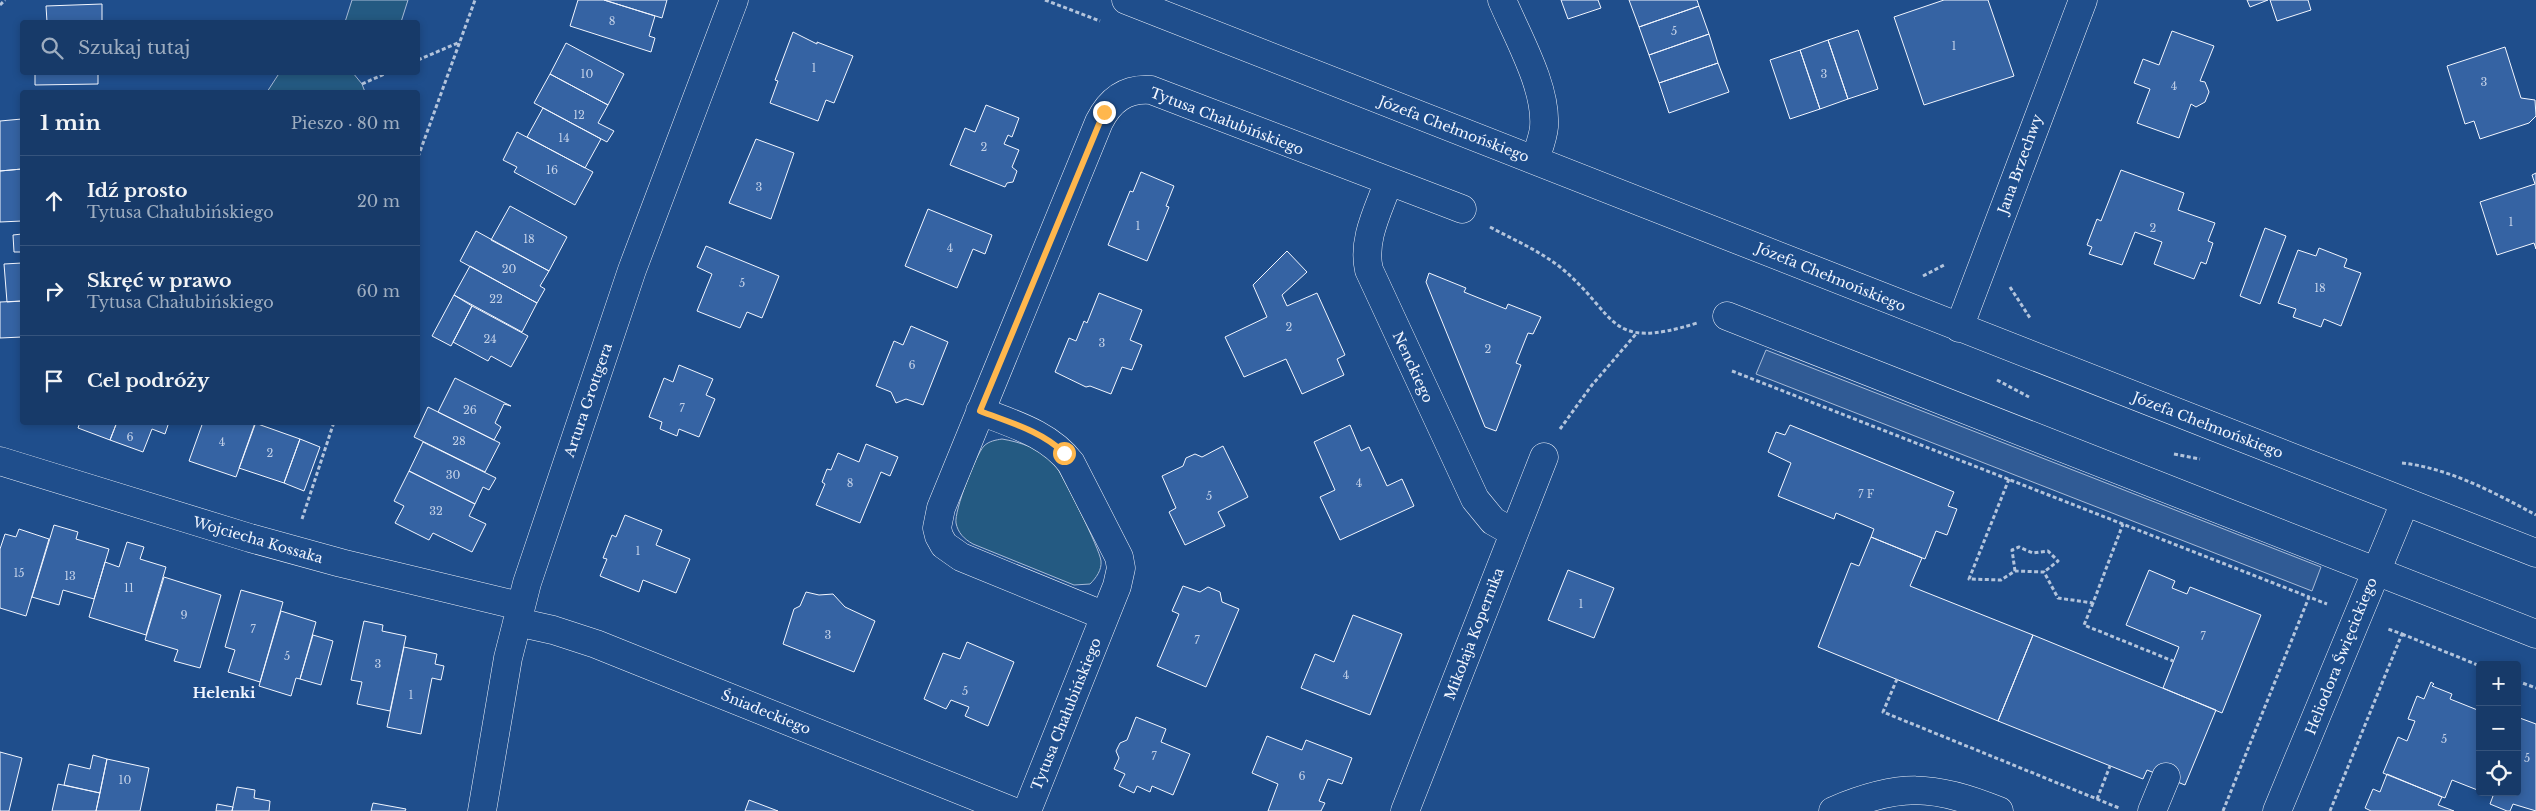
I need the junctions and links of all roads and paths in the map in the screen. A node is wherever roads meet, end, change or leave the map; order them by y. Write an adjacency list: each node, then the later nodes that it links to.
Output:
1 (5, 0): 7 (path)
2 (475, 0): 8 (path)
3 (734, 0): 35 (street, Artura Grottgera)
4 (1502, 0): 13 (street)
5 (2083, 0): 17 (street, Jana Brzechwy)
6 (1143, 3): 13 (street, Józefa Chełmońskiego)
7 (0, 5)
8 (460, 42): 9 (path); 12 (path)
9 (420, 59)
10 (382, 75): 11 (path)
11 (362, 84)
12 (420, 152)
13 (1535, 160): 17 (street, Józefa Chełmońskiego)
14 (1388, 183): 15 (street, Tytusa Chałubińskiego); 20 (street, Tytusa Chałubińskiego); 28 (street, Nenckiego)
15 (1462, 209): 18 (path)
16 (1727, 316): 18 (path); 30 (street)
17 (1959, 328): 25 (street, Józefa Chełmońskiego)
18 (1636, 334): 22 (path)
19 (1732, 371): 24 (path)
20 (980, 411): 36 (street, Tytusa Chałubińskiego); 36 (street, Tytusa Chałubińskiego)
21 (333, 425): 26 (path)
22 (1544, 457): 28 (street, Mikołaja Kopernika)
23 (0, 461): 35 (street, Wojciecha Kossaka)
24 (2008, 479): 27 (path); 31 (path)
25 (2405, 502): 29 (street, Józefa Chełmońskiego); 30 (street, Heliodora Święcickiego)
26 (301, 522)
27 (2122, 524): 33 (path); 34 (path)
28 (1514, 533): 51 (street, Mikołaja Kopernika)
29 (2536, 553)
30 (2376, 570): 38 (street); 56 (street, Heliodora Święcickiego)
31 (2015, 572): 32 (path); 32 (path)
32 (2044, 572): 34 (path)
33 (2309, 597)
34 (2092, 603): 39 (path)
35 (518, 614): 48 (street, Artura Grottgera); 49 (street, Śniadeckiego)
36 (1105, 616): 50 (street, Tytusa Chałubińskiego)
37 (2402, 634): 40 (path)
38 (2536, 634)
39 (2173, 661)
40 (2476, 664)
41 (1897, 679): 46 (path)
42 (2521, 682): 43 (path)
43 (2536, 688)
44 (2110, 766): 46 (path)
45 (2166, 777): 55 (street)
46 (2097, 799): 54 (path)
47 (1912, 800): 52 (street); 53 (street)
48 (482, 811)
49 (1012, 811)
50 (1027, 811)
51 (1405, 811)
52 (1833, 811)
53 (1999, 811)
54 (2126, 811)
55 (2152, 811)
56 (2277, 811)

